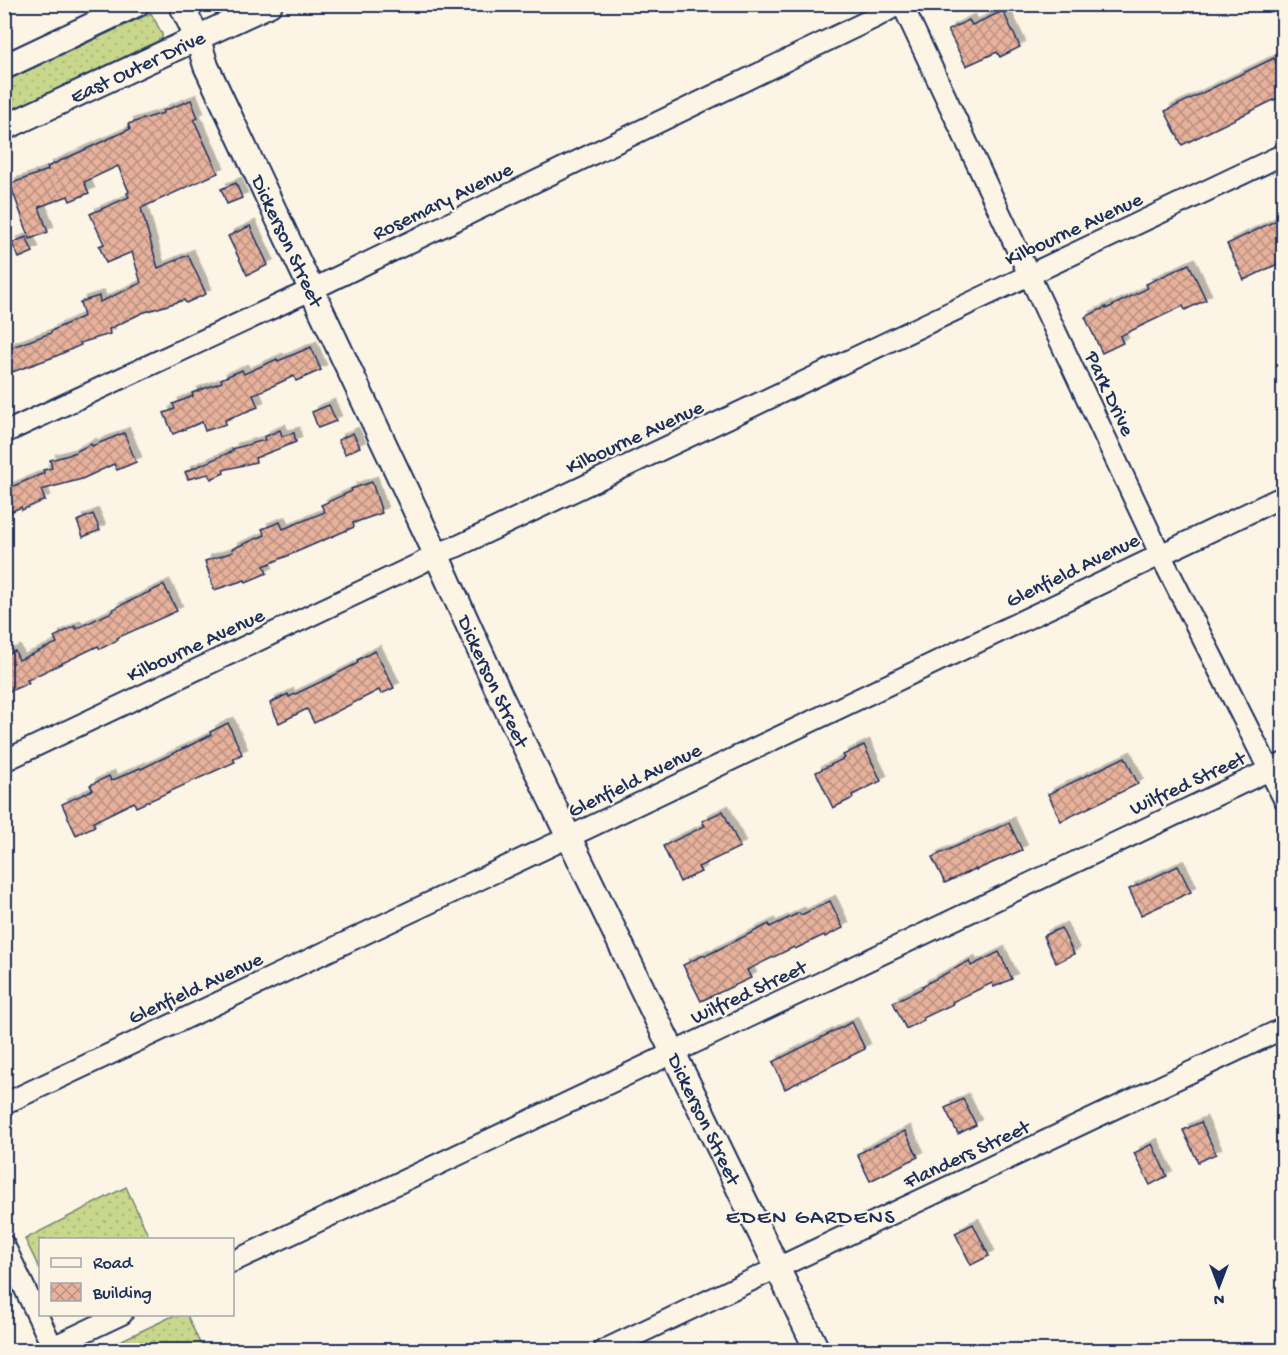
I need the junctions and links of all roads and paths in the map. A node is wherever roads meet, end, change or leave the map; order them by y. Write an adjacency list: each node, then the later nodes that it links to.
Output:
1 (137, 4): 6 (street)
2 (181, 4): 5 (street, Dickerson Street)
3 (270, 4): 5 (street, East Outer Drive)
4 (900, 4): 9 (street, Park Drive); 10 (street, Rosemary Avenue)
5 (198, 39): 7 (street, East Outer Drive); 10 (street, Dickerson Street)
6 (4, 67)
7 (4, 128)
8 (1284, 154): 9 (street, Kilbourne Avenue)
9 (1029, 275): 13 (street, Kilbourne Avenue); 14 (street, Park Drive)
10 (311, 290): 11 (street, Rosemary Avenue); 13 (street, Dickerson Street)
11 (4, 433)
12 (1284, 496): 14 (street, Glenfield Avenue)
13 (436, 554): 15 (street, Kilbourne Avenue); 18 (street, Dickerson Street)
14 (1160, 554): 16 (street, Park Drive); 18 (street, Glenfield Avenue)
15 (4, 761)
16 (1276, 766): 17 (street, Park Drive); 20 (street, Wilfred Street)
17 (1284, 799)
18 (569, 837): 20 (street, Dickerson Street); 21 (street, Glenfield Avenue)
19 (1284, 1028): 24 (street, Flanders Street)
20 (673, 1053): 23 (street, Wilfred Street); 24 (street, Dickerson Street)
21 (4, 1104)
22 (4, 1245): 26 (street)
23 (234, 1261)
24 (778, 1269): 27 (street, Flanders Street); 28 (street, Dickerson Street)
25 (118, 1316): 26 (street)
26 (51, 1349)
27 (604, 1350)
28 (817, 1350)

